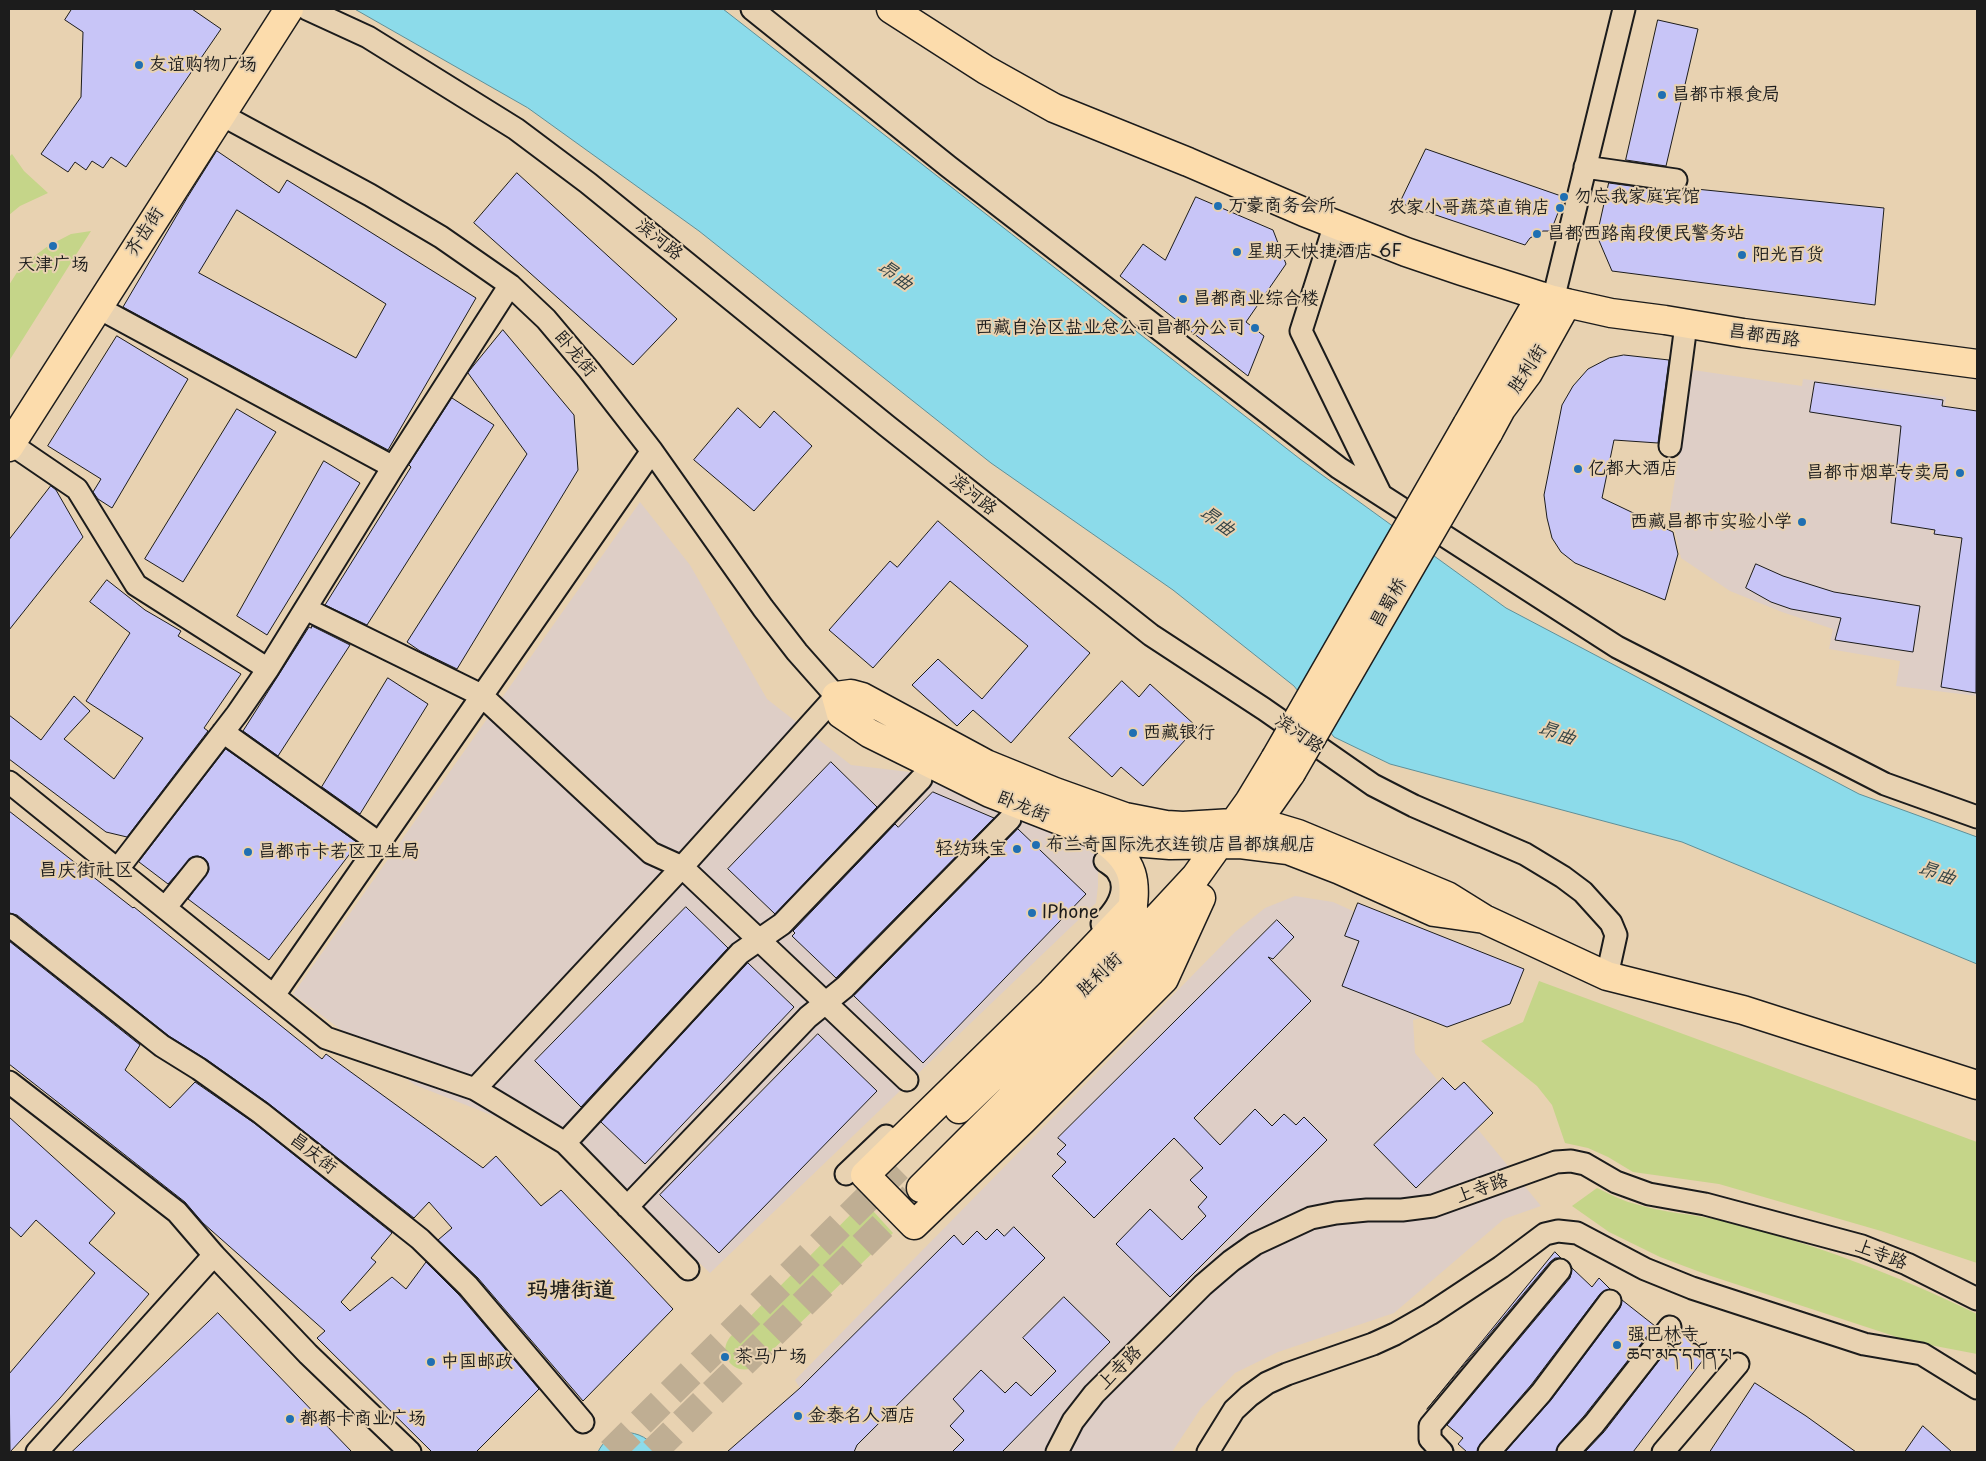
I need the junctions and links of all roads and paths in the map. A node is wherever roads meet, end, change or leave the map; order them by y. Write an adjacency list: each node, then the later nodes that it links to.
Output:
1 (752, 9): 19 (street)
2 (891, 9): 8 (main road, 昌都西路)
3 (1624, 9): 6 (street)
4 (293, 12): 5 (main road, 齐齿街); 43 (street, 滨河路)
5 (222, 115): 9 (street, 卧龙街); 11 (main road, 齐齿街)
6 (1585, 167): 7 (street); 10 (street)
7 (1676, 180)
8 (1334, 224): 10 (main road, 昌都西路); 19 (street)
9 (510, 285): 17 (street, 卧龙街); 18 (street)
10 (1554, 300): 12 (main road, 昌都西路); 14 (main road, 胜利街)
11 (97, 307): 15 (main road, 齐齿街); 18 (street)
12 (1686, 325): 13 (main road, 昌都西路); 16 (street)
13 (1977, 364)
14 (1477, 429): 25 (main road, 昌蜀桥, bridge)
15 (10, 445): 21 (street)
16 (1670, 446)
17 (652, 451): 22 (street); 23 (street, 卧龙街)
18 (393, 466): 20 (street)
19 (1381, 495): 28 (street)
20 (306, 609): 21 (street); 22 (street)
21 (268, 669): 24 (street)
22 (481, 695): 32 (street); 34 (street)
23 (836, 696): 30 (main road, 卧龙街); 31 (main road, 卧龙街); 34 (street)
24 (223, 732): 32 (street); 36 (street)
25 (1283, 766): 31 (main road, 胜利街)
26 (921, 779): 41 (street)
27 (9, 782): 36 (street)
28 (1977, 818)
29 (1010, 819): 45 (street)
30 (1095, 834): 31 (main road, 卧龙街); 38 (main road)
31 (1237, 834): 37 (main road, 胜利街); 42 (main road, 胜利街); 43 (main road)
32 (379, 843): 44 (street)
33 (1105, 860): 52 (street)
34 (682, 867): 41 (street); 49 (street)
35 (197, 868): 39 (street)
36 (117, 870): 39 (street)
37 (1201, 898): 38 (main road); 53 (main road, 胜利街)
38 (1133, 907): 42 (main road)
39 (166, 908): 44 (street)
40 (9, 925): 65 (street, 昌庆街)
41 (759, 938): 45 (street); 50 (street)
42 (1112, 963): 51 (main road, 胜利街)
43 (1607, 976): 48 (main road)
44 (274, 995): 49 (street)
45 (826, 1002): 46 (street); 54 (street)
46 (908, 1080)
47 (9, 1082): 55 (street)
48 (1977, 1085)
49 (475, 1089): 50 (street)
50 (565, 1143): 54 (street)
51 (898, 1168)
52 (846, 1174)
53 (921, 1188)
54 (627, 1207): 56 (street)
55 (214, 1255): 66 (street); 67 (street)
56 (688, 1269)
57 (1560, 1270): 70 (street)
58 (1977, 1299): 68 (street, 上寺路)
59 (1610, 1301): 71 (street)
60 (1670, 1327): 72 (street)
61 (1922, 1354): 63 (street); 64 (street); 69 (street)
62 (1738, 1364): 73 (street)
63 (1977, 1372)
64 (1977, 1388)
65 (583, 1422)
66 (37, 1452)
67 (410, 1452)
68 (1057, 1452)
69 (1208, 1452)
70 (1442, 1452)
71 (1489, 1452)
72 (1568, 1452)
73 (1663, 1452)

